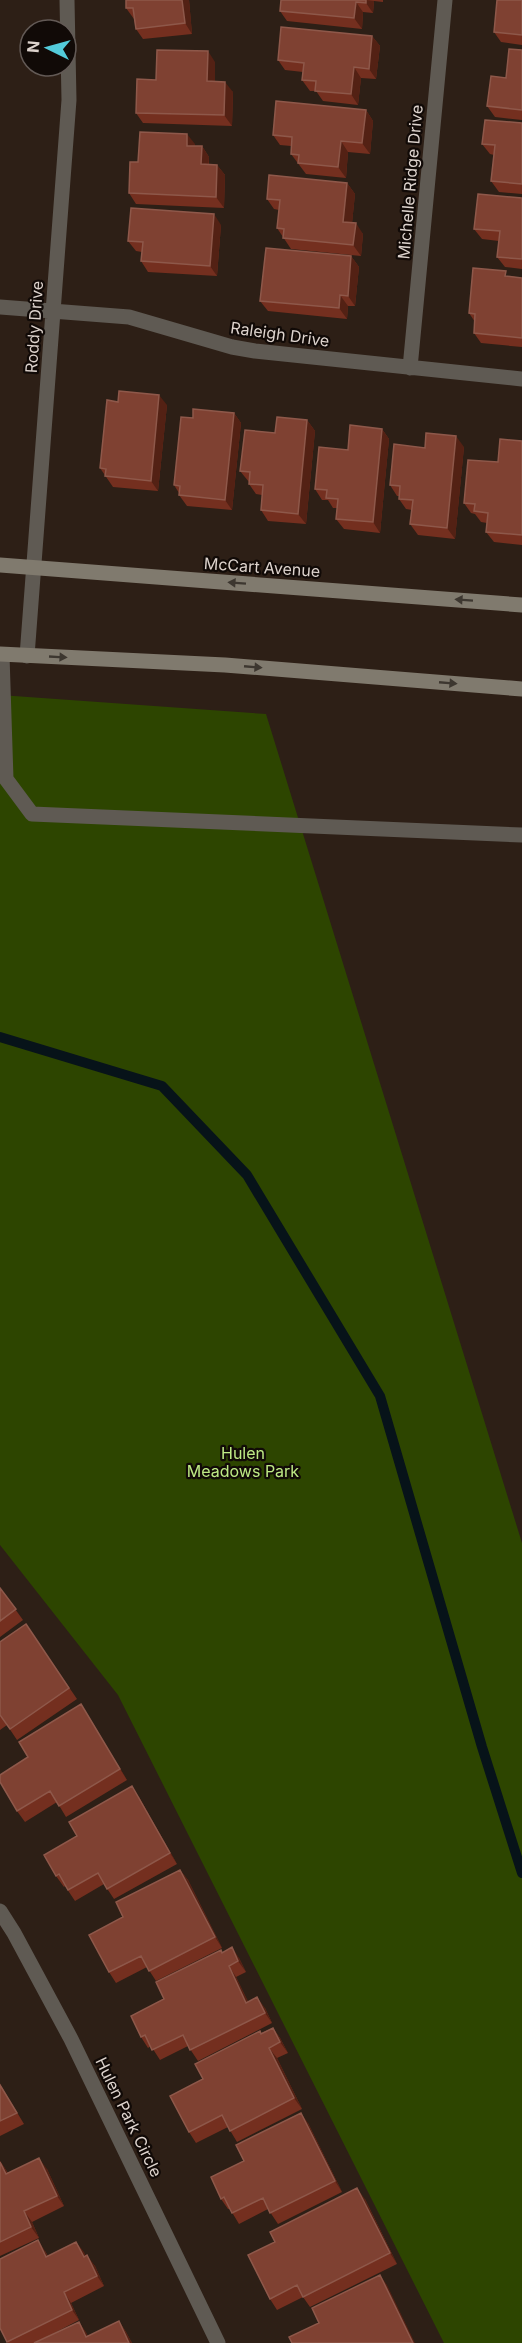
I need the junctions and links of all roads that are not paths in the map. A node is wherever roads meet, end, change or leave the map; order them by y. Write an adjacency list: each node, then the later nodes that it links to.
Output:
1 (67, 0): 4 (street, Roddy Drive)
2 (445, 0): 5 (street, Michelle Ridge Drive)
3 (0, 307): 4 (street, Raleigh Drive)
4 (53, 310): 5 (street, Raleigh Drive); 8 (street, Roddy Drive)
5 (410, 368): 6 (street, Raleigh Drive)
6 (522, 379)
7 (0, 565): 8 (main road, McCart Avenue)
8 (34, 568): 9 (main road, McCart Avenue, one-way to 8); 11 (street, Roddy Drive)
9 (522, 605)
10 (1, 655): 11 (main road); 13 (street)
11 (27, 656): 12 (main road, one-way to 12)
12 (522, 689)
13 (522, 835)
14 (0, 1911): 15 (street, Hulen Park Circle)
15 (218, 2343)

